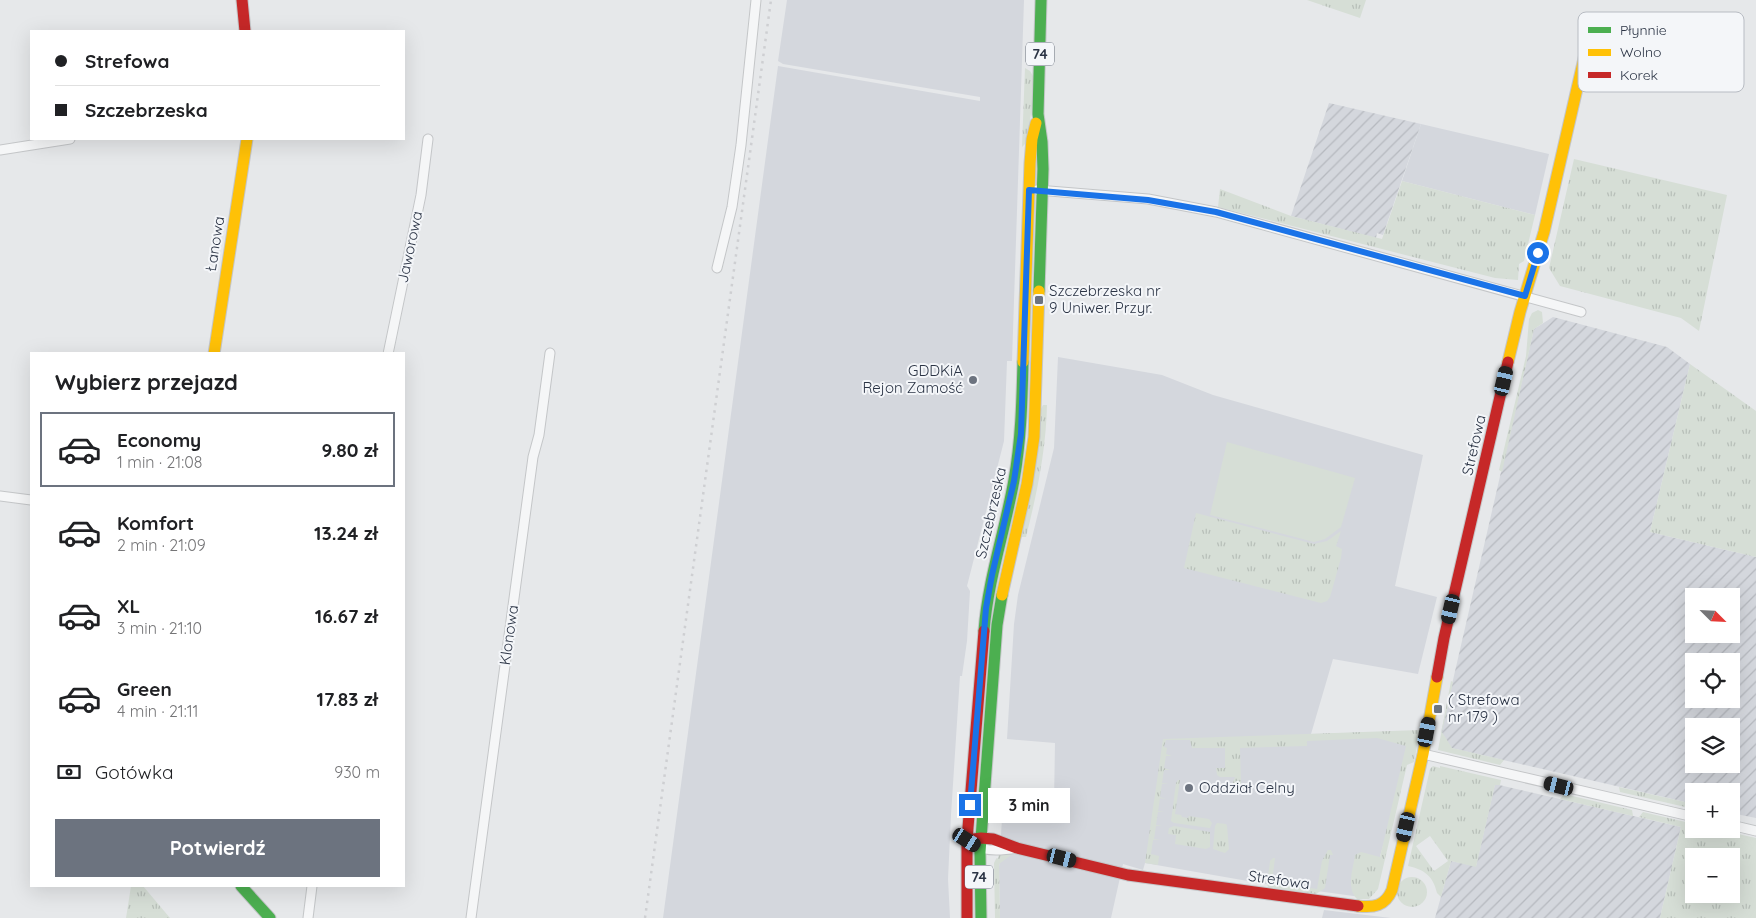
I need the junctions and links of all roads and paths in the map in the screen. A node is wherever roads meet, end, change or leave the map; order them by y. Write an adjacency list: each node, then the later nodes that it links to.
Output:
1 (242, 0): 4 (main road)
2 (756, 0): 13 (street)
3 (1041, 0): 6 (main road, 74)
4 (244, 30)
5 (1578, 84): 14 (main road, Strefowa)
6 (1039, 111): 11 (main road, Szczebrzeska / 74); 12 (main road, Szczebrzeska / 74)
7 (428, 139): 17 (street, Jaworowa)
8 (64, 140): 10 (street)
9 (247, 140): 16 (main road, Łanowa)
10 (0, 150)
11 (1029, 190): 12 (street); 25 (main road, Szczebrzeska / 74)
12 (1042, 190): 14 (street); 26 (main road, Szczebrzeska / 74)
13 (717, 268)
14 (1525, 296): 15 (street); 21 (main road, Strefowa)
15 (1582, 312)
16 (214, 352)
17 (388, 352)
18 (550, 353): 31 (street, Klonowa)
19 (0, 496): 20 (street)
20 (30, 500)
21 (1423, 754): 22 (street); 26 (main road, Strefowa)
22 (1685, 814)
23 (1740, 827): 24 (street)
24 (1756, 830)
25 (967, 840): 26 (main road, Strefowa); 32 (main road, Szczebrzeska / 74)
26 (980, 842): 33 (main road, Szczebrzeska / 74)
27 (241, 887): 29 (main road)
28 (312, 887): 30 (street)
29 (270, 918)
30 (308, 918)
31 (471, 918)
32 (968, 918)
33 (981, 918)

